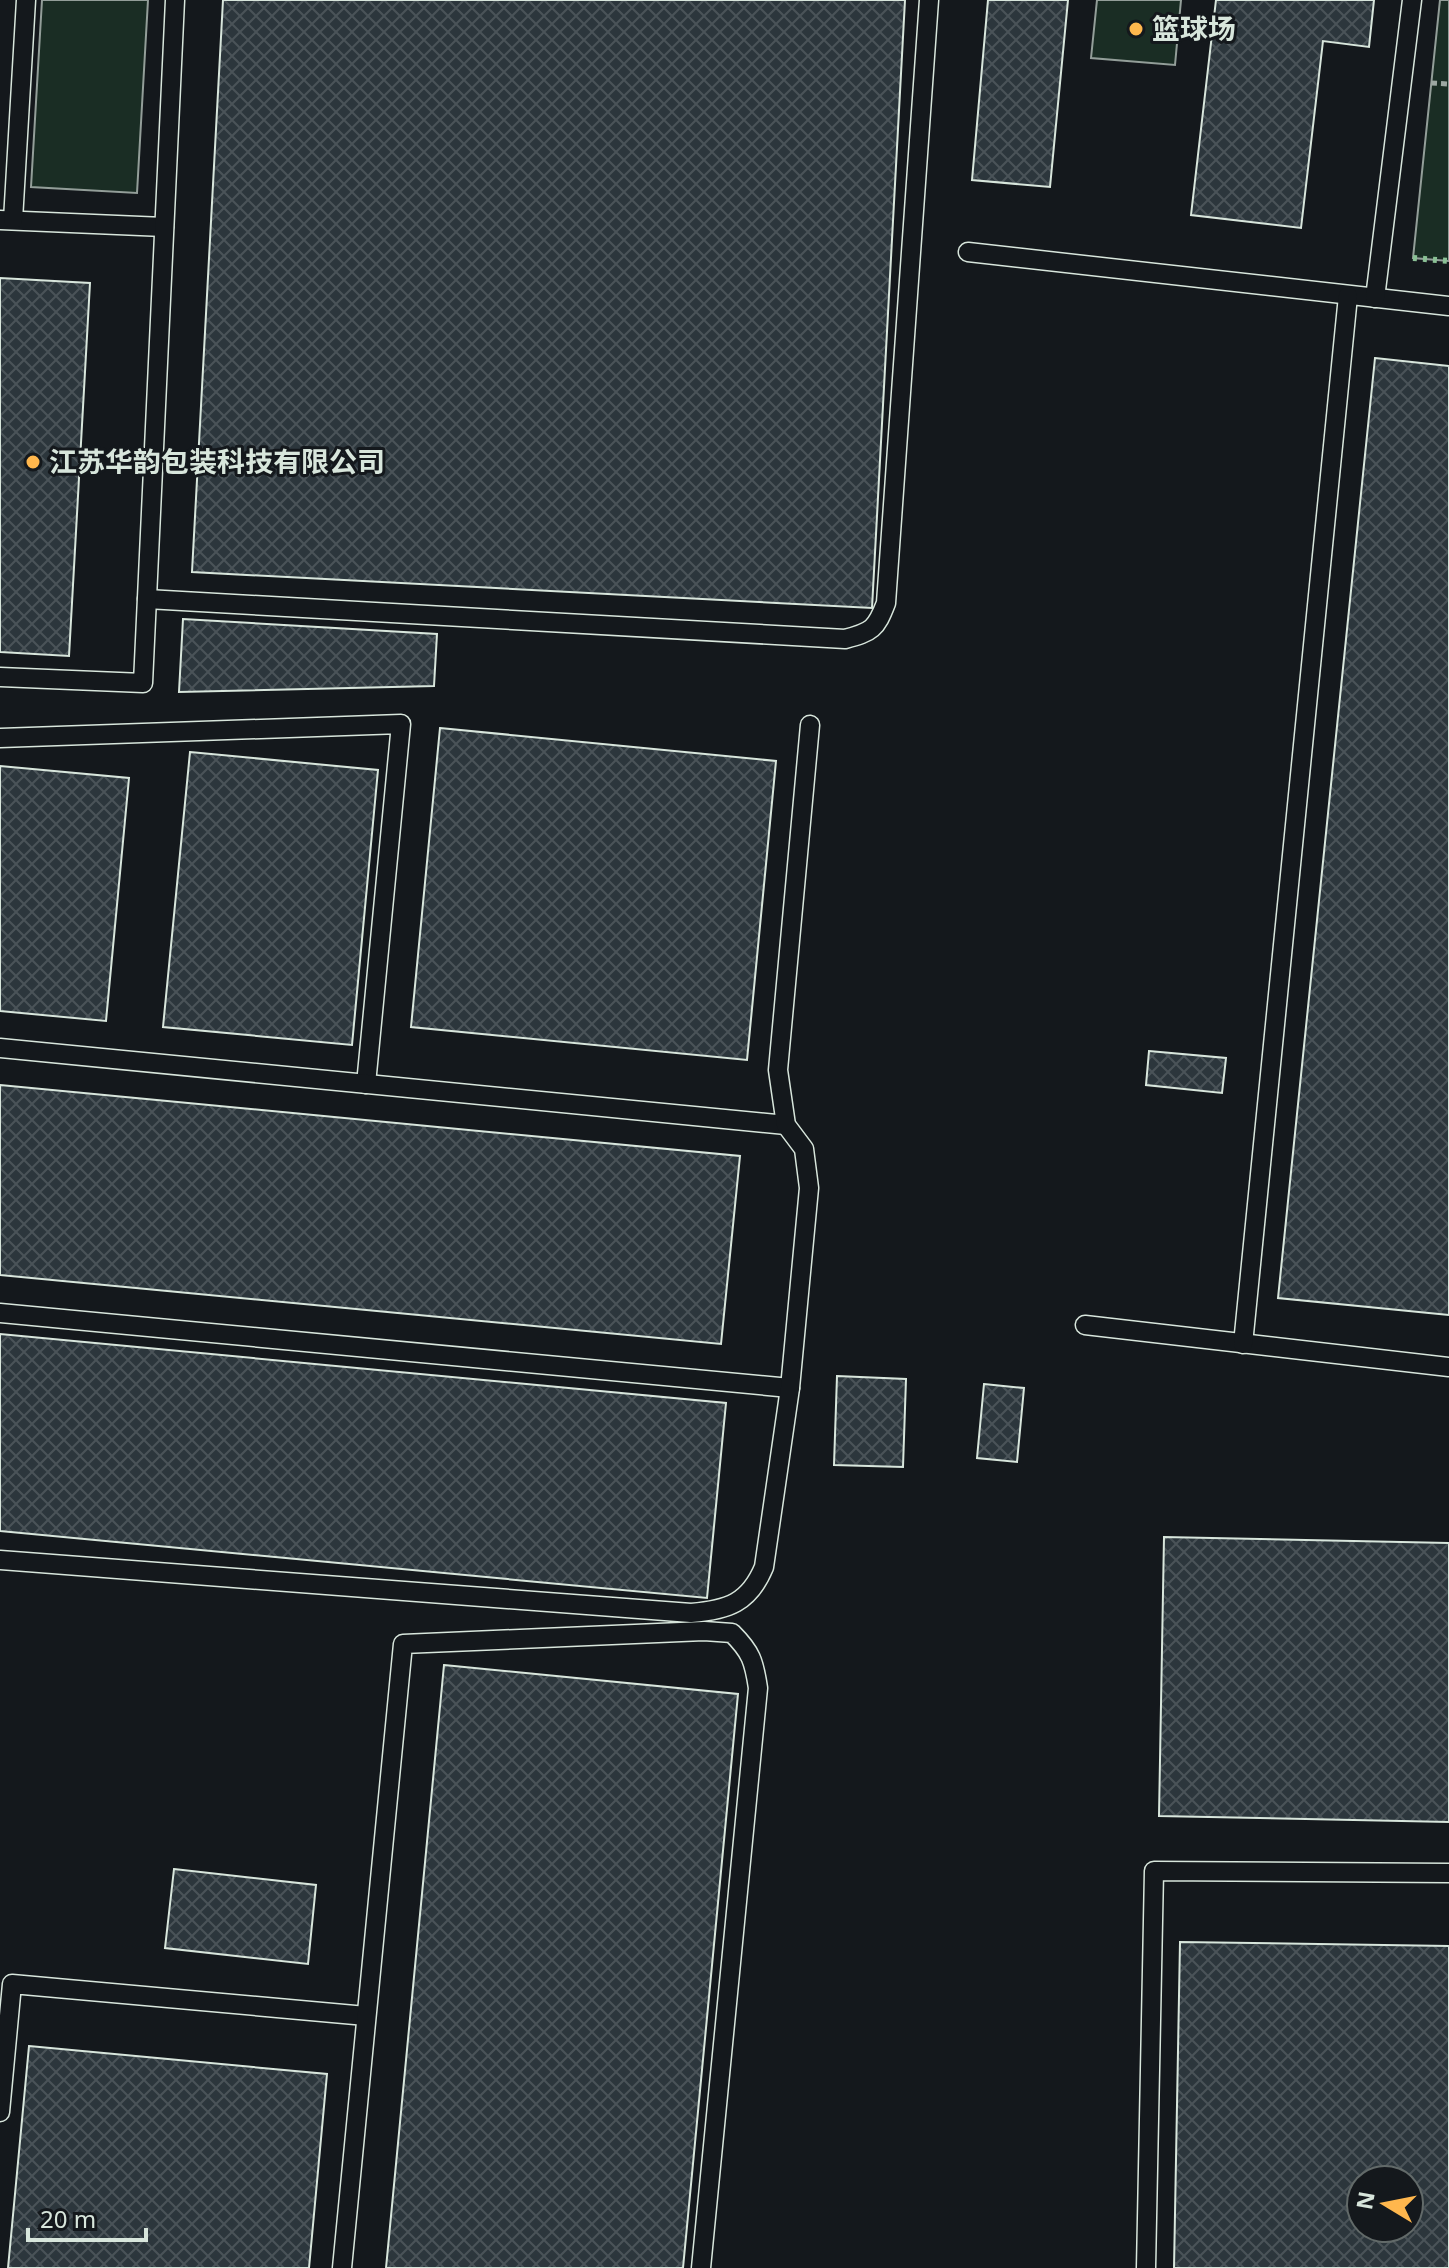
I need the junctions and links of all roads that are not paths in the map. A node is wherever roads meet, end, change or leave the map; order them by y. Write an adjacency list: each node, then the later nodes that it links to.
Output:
1 (26, 0): 5 (lane)
2 (175, 0): 6 (lane)
3 (929, 0): 11 (lane)
4 (1412, 0): 9 (lane)
5 (6, 220): 6 (lane)
6 (164, 227): 11 (lane)
7 (968, 252): 8 (lane)
8 (1348, 296): 9 (lane); 20 (lane)
9 (1375, 298): 10 (lane)
10 (1449, 306)
11 (147, 599): 12 (lane)
12 (0, 677)
13 (810, 725): 17 (lane)
14 (0, 738): 16 (lane)
15 (0, 1048): 16 (lane)
16 (366, 1084): 17 (lane)
17 (786, 1125): 22 (lane)
18 (0, 1313): 22 (lane)
19 (1085, 1325): 20 (lane)
20 (1243, 1344): 21 (lane)
21 (1449, 1367)
22 (790, 1388): 23 (lane)
23 (0, 1560)
24 (1449, 1873): 29 (lane)
25 (366, 2016): 26 (lane); 27 (lane); 28 (lane)
26 (0, 2112)
27 (342, 2268)
28 (701, 2268)
29 (1146, 2268)

